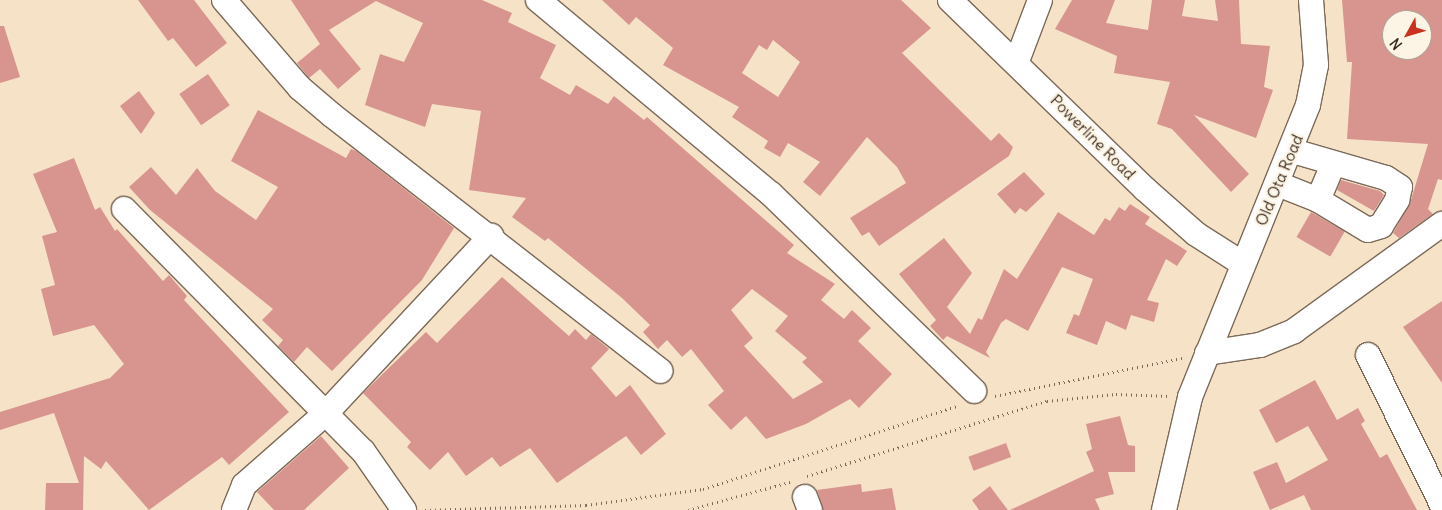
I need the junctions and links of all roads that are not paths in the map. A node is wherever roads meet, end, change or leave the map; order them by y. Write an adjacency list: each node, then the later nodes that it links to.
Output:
1 (224, 0): 13 (street)
2 (538, 0): 18 (street)
3 (950, 0): 6 (street, Powerline Road)
4 (1040, 0): 6 (street)
5 (1311, 0): 7 (street, Old Ota Road)
6 (1017, 61): 14 (street, Powerline Road)
7 (1293, 151): 8 (street); 9 (street, Old Ota Road)
8 (1333, 164): 10 (street); 10 (street)
9 (1278, 184): 10 (street); 14 (street, Old Ota Road)
10 (1318, 200)
11 (124, 209): 19 (street)
12 (1442, 224): 16 (street)
13 (491, 236): 17 (street); 19 (street)
14 (1243, 264): 16 (street, Old Ota Road)
15 (1368, 355): 20 (street)
16 (1205, 359): 23 (street, Old Ota Road)
17 (661, 371)
18 (975, 397)
19 (326, 412): 21 (street); 22 (street)
20 (1442, 505)
21 (234, 510)
22 (404, 510)
23 (1164, 510)

